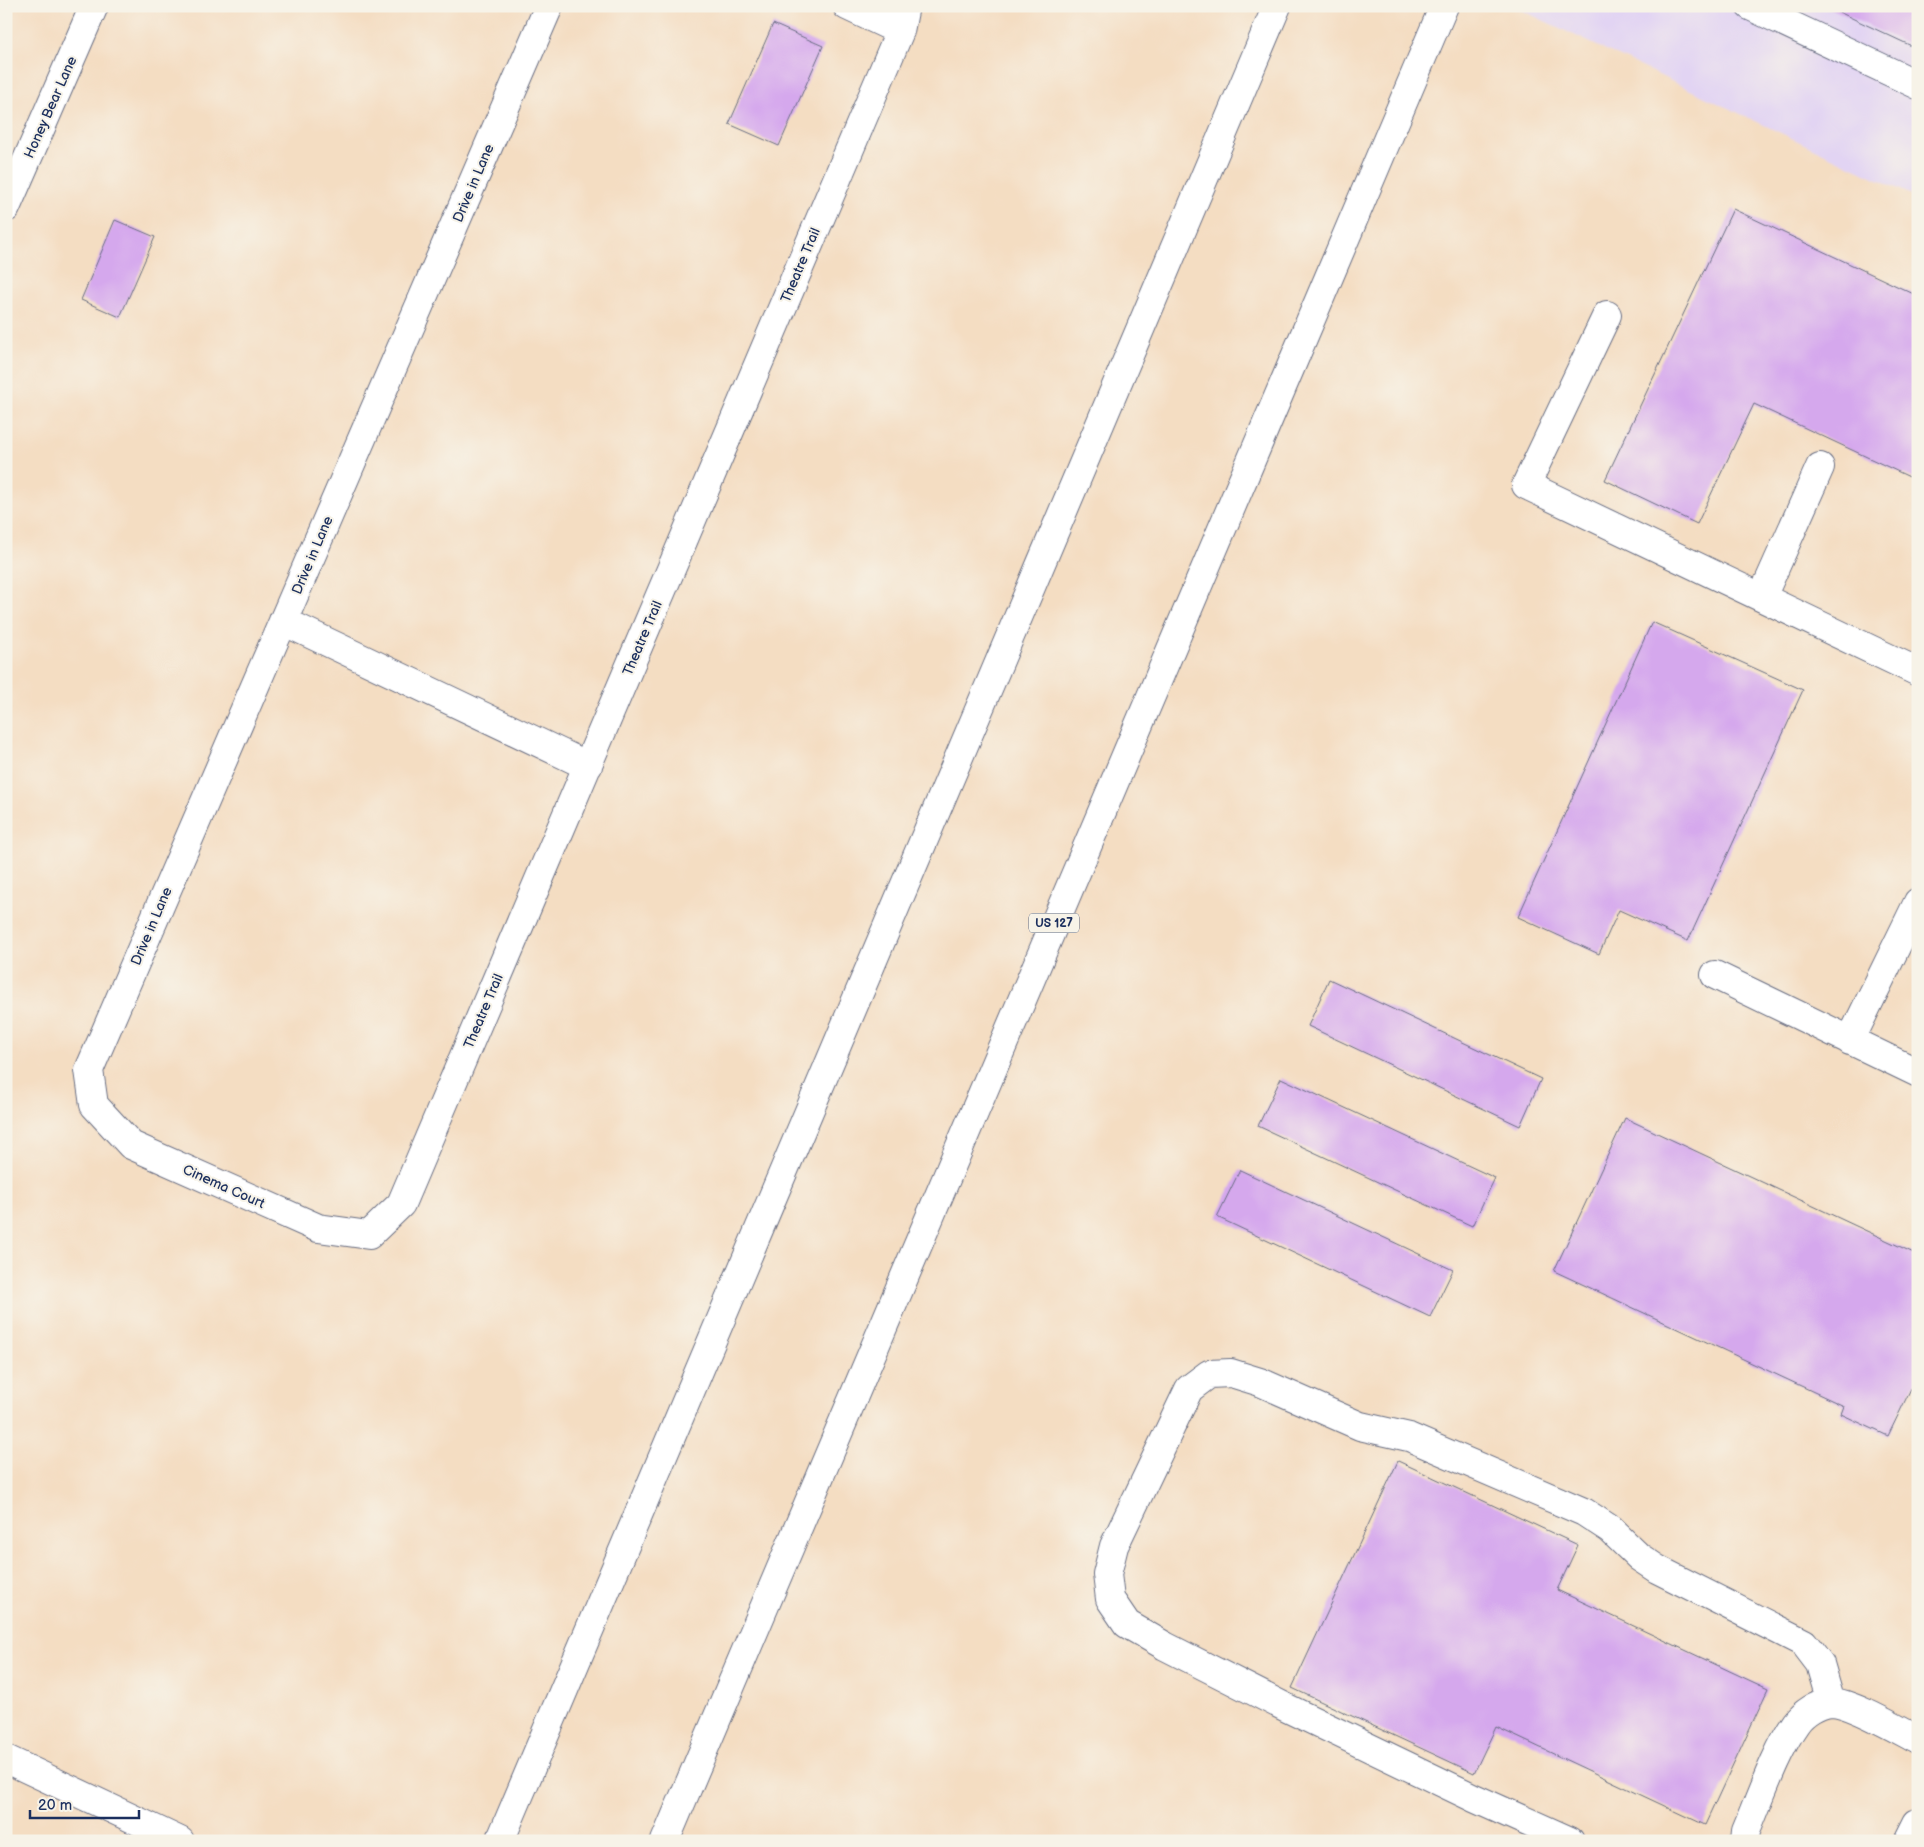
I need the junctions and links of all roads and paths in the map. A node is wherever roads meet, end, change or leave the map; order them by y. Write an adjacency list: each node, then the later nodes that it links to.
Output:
1 (94, 6): 11 (main road, Honey Bear Lane)
2 (549, 6): 15 (main road, Drive in Lane)
3 (847, 6): 8 (main road)
4 (1272, 6): 9 (main road)
5 (1277, 6): 9 (main road)
6 (1444, 6): 30 (main road, US 127)
7 (1750, 6): 10 (main road)
8 (902, 18): 17 (main road, Theatre Trail)
9 (1265, 34): 29 (main road)
10 (1918, 85)
11 (6, 208)
12 (1608, 315): 14 (main road)
13 (1820, 467): 14 (main road)
14 (1762, 597): 16 (main road)
15 (283, 621): 17 (main road); 22 (main road, Drive in Lane)
16 (1918, 672)
17 (588, 766): 23 (main road, Theatre Trail)
18 (1918, 902): 20 (main road)
19 (1714, 975): 20 (main road)
20 (1850, 1040): 21 (main road)
21 (1918, 1073)
22 (94, 1105): 23 (main road, Cinema Court)
23 (369, 1235)
24 (1830, 1702): 25 (main road); 31 (main road); 32 (main road)
25 (1918, 1740)
26 (6, 1759): 28 (main road)
27 (1918, 1823): 33 (main road)
28 (180, 1841)
29 (500, 1841)
30 (665, 1841)
31 (1570, 1841)
32 (1745, 1841)
33 (1909, 1841)

